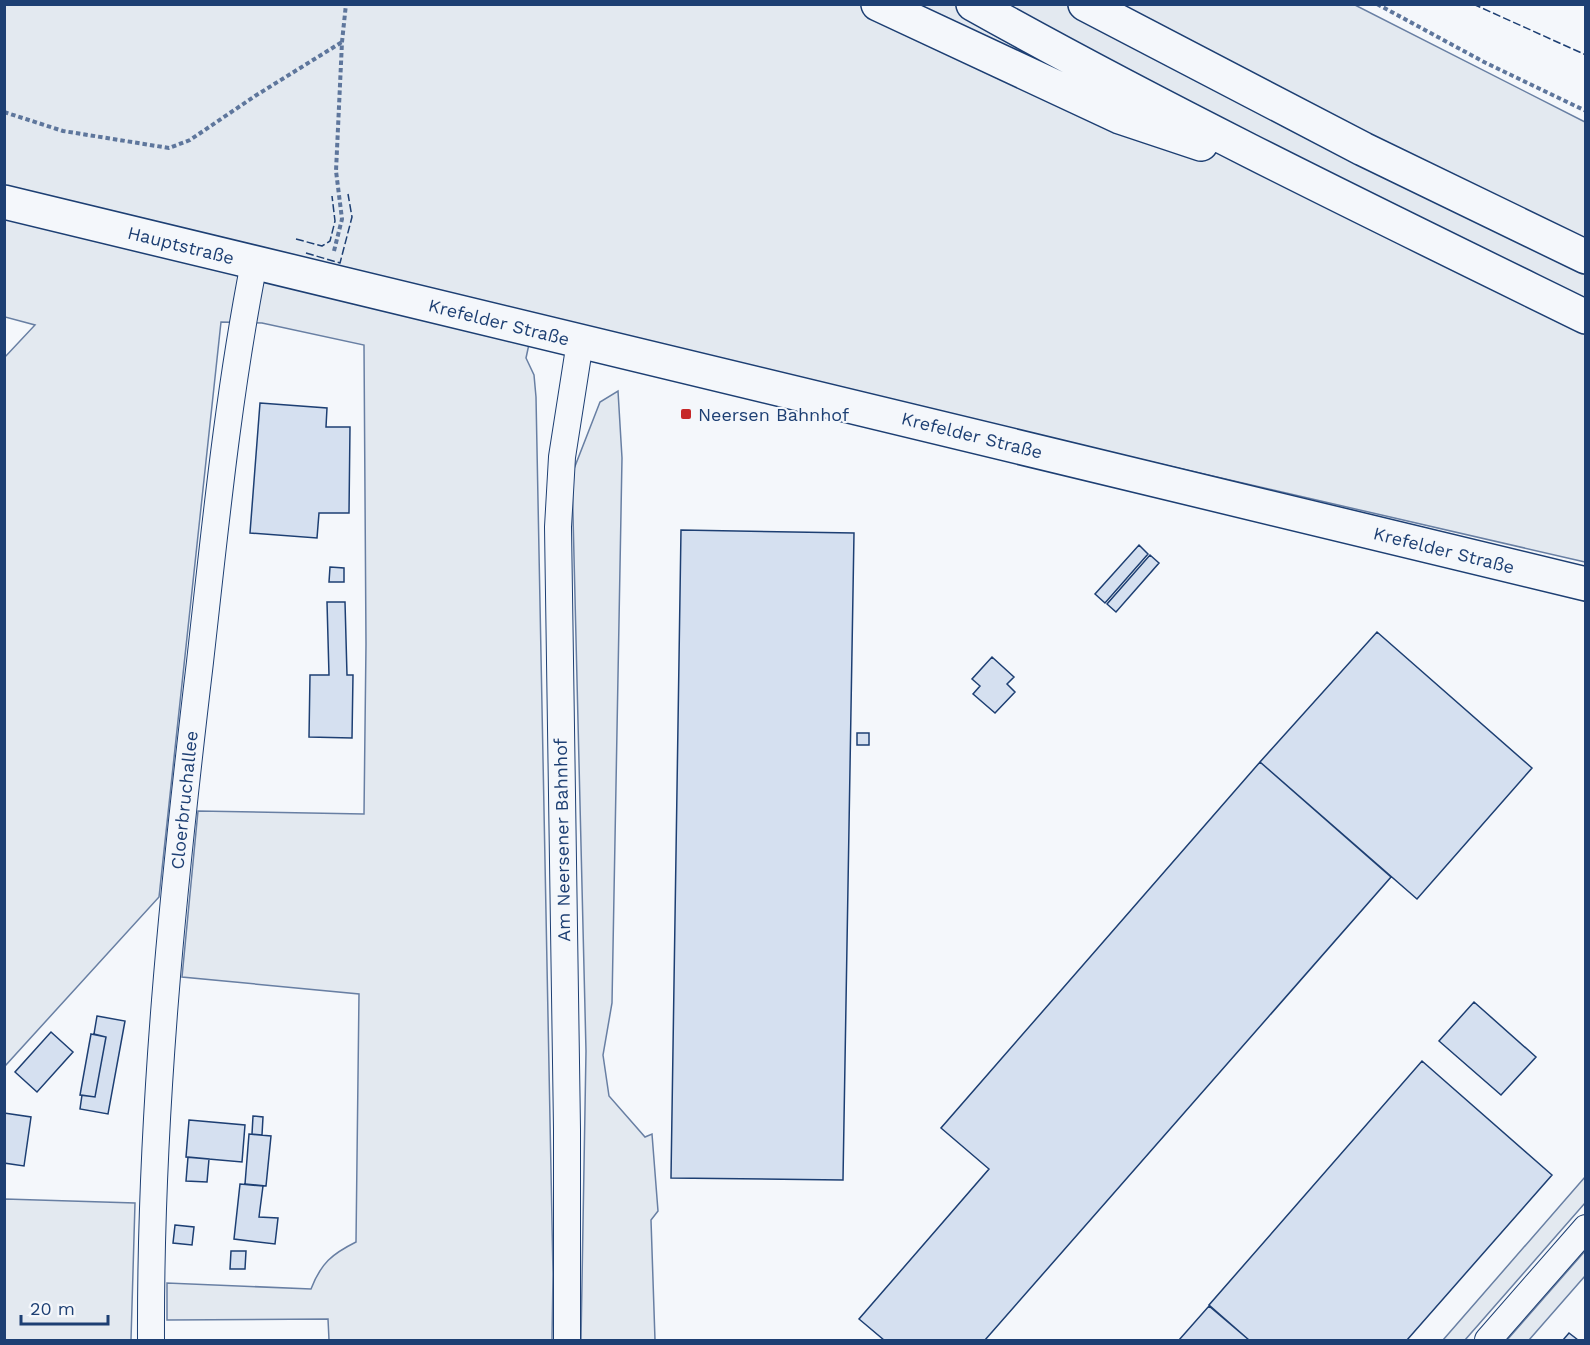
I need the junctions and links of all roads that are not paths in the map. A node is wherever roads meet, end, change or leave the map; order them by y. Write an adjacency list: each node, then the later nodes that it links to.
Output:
1 (878, 4): 4 (main road)
2 (973, 4): 4 (main road)
3 (1085, 4): 6 (main road)
4 (1314, 183): 9 (main road)
5 (4, 202): 7 (main road, Hauptstraße)
6 (1586, 257)
7 (254, 263): 8 (main road, Hauptstraße); 13 (street, Cloerbruchallee)
8 (358, 288): 10 (main road, Krefelder Straße)
9 (1586, 317)
10 (580, 342): 11 (main road, Krefelder Straße); 14 (street, Am Neersener Bahnhof)
11 (1586, 584)
12 (1586, 1228): 15 (street)
13 (151, 1341)
14 (567, 1341)
15 (1488, 1341)

